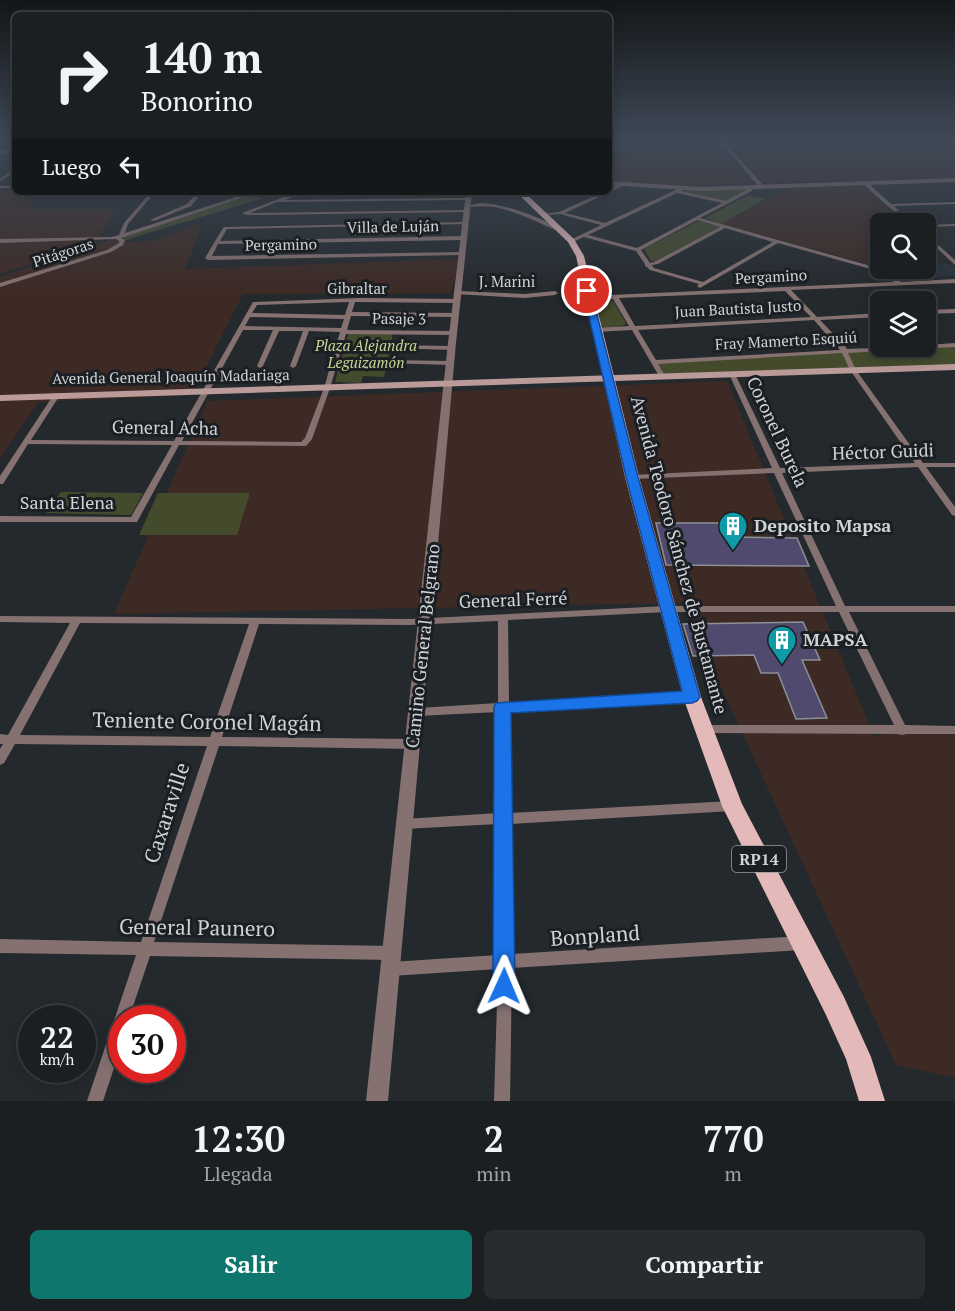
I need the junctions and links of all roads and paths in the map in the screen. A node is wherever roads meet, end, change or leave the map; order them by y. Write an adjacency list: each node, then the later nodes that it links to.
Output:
1 (748, 191): 16 (street)
2 (875, 191): 19 (street)
3 (678, 192): 16 (street); 30 (street)
4 (150, 195): 37 (street)
5 (198, 195): 18 (street)
6 (253, 195): 20 (street, Pitágoras)
7 (276, 195): 12 (street)
8 (293, 195): 14 (street)
9 (375, 195): 13 (street)
10 (523, 195): 26 (main road, Avenida Teodoro Sánchez de Bustamante / RP14)
11 (601, 195): 23 (street)
12 (267, 198)
13 (374, 200): 14 (street); 15 (street); 22 (street)
14 (278, 201): 21 (street)
15 (468, 202): 22 (street, Villa de Luján); 28 (street, Camino General Belgrano); 34 (street)
16 (728, 203): 27 (street)
17 (955, 203): 19 (street)
18 (191, 204): 20 (street); 35 (street)
19 (890, 205): 24 (street)
20 (212, 207): 35 (street, Pitágoras)
21 (258, 207): 25 (street); 25 (street, Villa de Luján)
22 (372, 213): 25 (street, Villa de Luján)
23 (560, 213): 26 (street); 30 (street)
24 (899, 213)
25 (254, 214)
26 (545, 214): 34 (main road, Avenida Teodoro Sánchez de Bustamante / RP14)
27 (697, 219): 32 (street); 45 (street)
28 (466, 223): 29 (street); 38 (street, Camino General Belgrano)
29 (367, 225): 39 (street); 43 (street)
30 (606, 225): 36 (street)
31 (955, 225): 33 (street)
32 (726, 226): 42 (street); 49 (street)
33 (936, 226)
34 (561, 230): 41 (main road, Avenida Teodoro Sánchez de Bustamante / RP14)
35 (135, 231): 37 (street, Pitágoras)
36 (584, 235): 41 (street); 45 (street)
37 (119, 237): 40 (street, Pitágoras); 53 (street, Pitágoras)
38 (464, 238): 39 (street, Villa de Luján); 46 (street, Camino General Belgrano)
39 (362, 240): 43 (street, Villa de Luján); 47 (street)
40 (0, 241)
41 (571, 241): 59 (main road, Avenida Teodoro Sánchez de Bustamante / RP14)
42 (778, 241): 51 (street); 52 (street)
43 (216, 243): 47 (street, Pergamino)
44 (936, 245): 48 (street)
45 (638, 250): 49 (street)
46 (462, 253): 47 (street, Pergamino); 57 (street, Camino General Belgrano)
47 (357, 255)
48 (955, 263)
49 (647, 265): 52 (street)
50 (955, 281): 51 (street, Pergamino)
51 (899, 283): 54 (street, Pergamino)
52 (704, 284): 56 (street)
53 (0, 285)
54 (787, 289): 56 (street, Pergamino); 69 (street)
55 (555, 293): 57 (street, J. Marini)
56 (694, 293): 58 (street, Pergamino)
57 (457, 297): 60 (street, Gibraltar); 66 (street, Camino General Belgrano)
58 (615, 297): 59 (street, Pergamino); 71 (street)
59 (589, 298): 74 (main road, Avenida Teodoro Sánchez de Bustamante / RP14)
60 (352, 301): 63 (street, Gibraltar); 68 (street)
61 (955, 311): 62 (street)
62 (936, 312)
63 (248, 315): 68 (street); 70 (street)
64 (385, 315): 65 (street); 68 (street); 76 (street)
65 (418, 315): 66 (street); 77 (street)
66 (455, 315): 78 (street, Camino General Belgrano)
67 (870, 315): 69 (street, Juan Bautista Justo)
68 (349, 316): 75 (street)
69 (815, 318): 71 (street, Juan Bautista Justo); 82 (street)
70 (240, 328): 72 (street, Pasaje 3); 95 (street)
71 (632, 328): 74 (street, Juan Bautista Justo); 84 (street)
72 (278, 329): 73 (street, Pasaje 3); 86 (street)
73 (307, 329): 75 (street, Pasaje 3); 87 (street)
74 (596, 330): 92 (main road, Avenida Teodoro Sánchez de Bustamante / RP14)
75 (344, 331): 76 (street, Pasaje 3); 94 (street)
76 (382, 333): 77 (street, Pasaje 3)
77 (415, 333): 78 (street, Pasaje 3)
78 (453, 333): 81 (street, Camino General Belgrano)
79 (955, 345): 82 (street, Fray Mamerto Esquiú)
80 (390, 347): 81 (street)
81 (452, 348): 85 (street, Camino General Belgrano)
82 (846, 352): 84 (street, Fray Mamerto Esquiú); 89 (street)
83 (387, 362): 85 (street)
84 (654, 362): 91 (street)
85 (450, 363): 93 (street, Camino General Belgrano)
86 (260, 366)
87 (293, 366)
88 (955, 367): 89 (main road, Avenida General Joaquín Madariaga)
89 (853, 370): 90 (main road, Avenida General Joaquín Madariaga); 100 (street)
90 (732, 374): 91 (main road, Avenida General Joaquín Madariaga); 102 (street, Coronel Burela)
91 (662, 376): 92 (main road, Avenida General Joaquín Madariaga)
92 (607, 378): 93 (main road, Avenida General Joaquín Madariaga); 103 (main road, Avenida Teodoro Sánchez de Bustamante / RP14)
93 (448, 384): 94 (main road, Avenida General Joaquín Madariaga); 114 (street, Camino General Belgrano)
94 (327, 388): 95 (main road, Avenida General Joaquín Madariaga); 99 (street, General Acha)
95 (206, 391): 96 (main road, Avenida General Joaquín Madariaga); 99 (street)
96 (56, 395): 97 (main road, Avenida General Joaquín Madariaga); 98 (street)
97 (0, 398)
98 (26, 442): 99 (street, General Acha); 104 (street)
99 (178, 443): 106 (street, Santa Elena)
100 (920, 465): 101 (street, Héctor Guidi); 102 (street, Héctor Guidi); 105 (street)
101 (955, 465)
102 (777, 471): 103 (street, Héctor Guidi); 108 (street, Coronel Burela)
103 (632, 477): 107 (main road, Avenida Teodoro Sánchez de Bustamante / RP14)
104 (0, 482)
105 (955, 513)
106 (0, 519)
107 (667, 609): 108 (street, General Ferré); 110 (street, General Ferré); 115 (main road, Avenida Teodoro Sánchez de Bustamante / RP14)
108 (842, 609): 109 (street, General Ferré); 120 (street, Coronel Burela)
109 (955, 609)
110 (503, 617): 114 (street, General Ferré); 116 (street)
111 (0, 619): 112 (street, General Ferré)
112 (77, 620): 113 (street, General Ferré); 121 (street)
113 (255, 621): 114 (street, General Ferré); 122 (street, Caxaraville)
114 (425, 621): 117 (street, Camino General Belgrano)
115 (692, 697): 116 (street); 118 (main road, Avenida Teodoro Sánchez de Bustamante / RP14)
116 (502, 707): 117 (street); 126 (street)
117 (418, 712): 123 (street, Camino General Belgrano)
118 (704, 729): 120 (street); 125 (main road, Avenida Teodoro Sánchez de Bustamante / RP14)
119 (955, 730): 120 (street)
120 (902, 731)
121 (6, 739): 122 (street, Teniente Coronel Magán); 124 (street)
122 (213, 741): 123 (street, Teniente Coronel Magán); 130 (street, Caxaraville)
123 (414, 744): 127 (street, Camino General Belgrano)
124 (0, 760)
125 (732, 806): 126 (street); 128 (main road, Avenida Teodoro Sánchez de Bustamante / RP14)
126 (502, 819): 127 (street); 132 (street)
127 (404, 824): 131 (street, Camino General Belgrano)
128 (802, 943): 132 (street, Bonpland); 138 (main road, Avenida Teodoro Sánchez de Bustamante / RP14)
129 (0, 946): 130 (street, General Paunero)
130 (145, 948): 131 (street, General Paunero); 133 (street, Caxaraville)
131 (392, 961): 132 (street, Bonpland); 136 (street, Camino General Belgrano)
132 (505, 962): 137 (street)
133 (127, 1005)
134 (108, 1060): 135 (street, Caxaraville)
135 (94, 1101)
136 (377, 1101)
137 (502, 1101)
138 (872, 1101)

